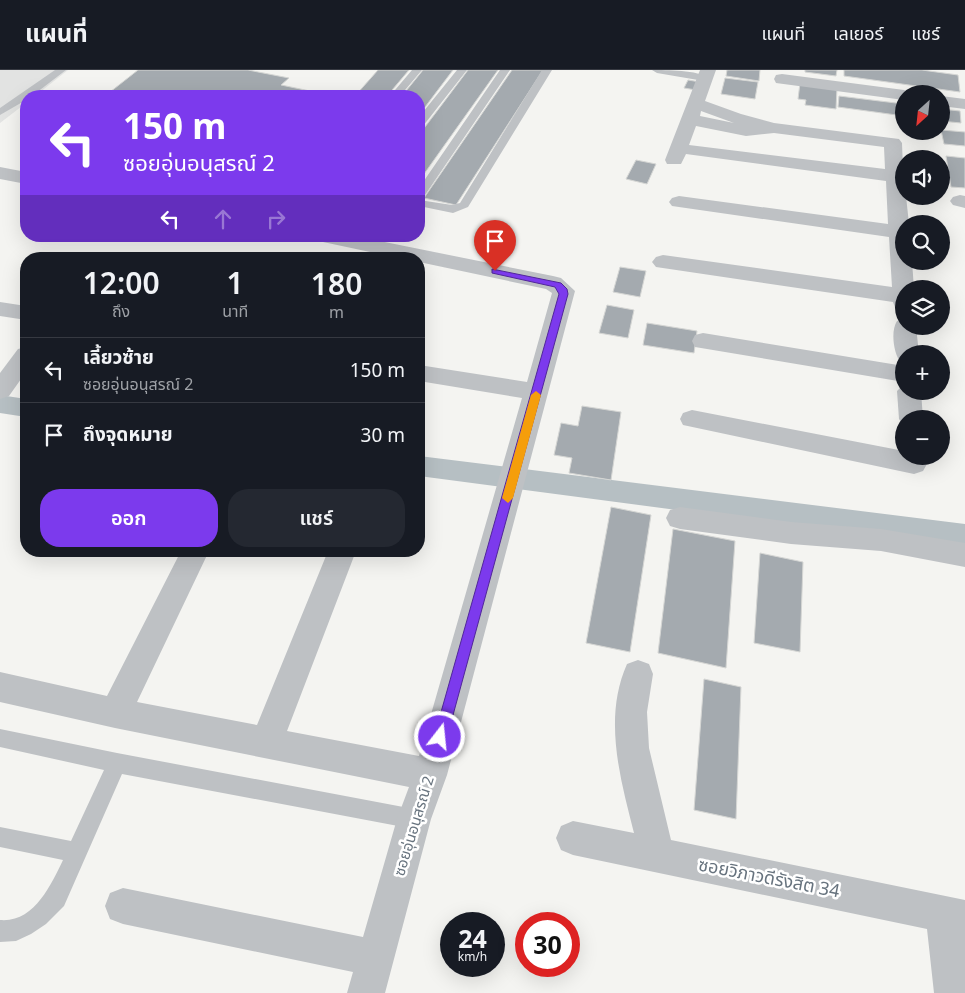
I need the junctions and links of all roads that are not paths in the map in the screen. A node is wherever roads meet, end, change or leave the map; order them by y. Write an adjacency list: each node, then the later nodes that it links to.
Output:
1 (60, 70): 9 (lane)
2 (417, 70): 10 (lane)
3 (462, 70): 17 (lane)
4 (505, 70): 23 (lane)
5 (547, 70): 25 (lane)
6 (657, 70): 7 (lane)
7 (706, 74): 15 (street)
8 (782, 81): 11 (street)
9 (34, 90)
10 (400, 90)
11 (895, 95)
12 (20, 100): 16 (lane)
13 (950, 102): 14 (street)
14 (965, 104)
15 (692, 111): 19 (street); 21 (street)
16 (0, 112)
17 (425, 116)
18 (692, 150): 21 (street)
19 (674, 160)
20 (0, 172): 22 (street)
21 (895, 176)
22 (20, 177)
23 (425, 187)
24 (679, 202): 26 (street)
25 (425, 204)
26 (895, 231)
27 (352, 242): 28 (street, ซอยอุ่นอนุสรณ์ 2)
28 (401, 252)
29 (425, 257): 39 (street, ซอยอุ่นอนุสรณ์ 2)
30 (663, 262): 31 (street)
31 (895, 295)
32 (0, 309): 33 (street)
33 (20, 312)
34 (703, 341): 36 (street)
35 (20, 363): 38 (street)
36 (895, 373)
37 (425, 374): 39 (street)
38 (0, 390)
39 (537, 392): 52 (street, ซอยอุ่นอนุสรณ์ 2)
40 (692, 419): 41 (street)
41 (895, 460)
42 (680, 518): 43 (street)
43 (965, 555)
44 (193, 557): 48 (street)
45 (340, 557): 50 (street)
46 (638, 674): 57 (street)
47 (0, 687): 48 (street)
48 (115, 713): 50 (street)
49 (0, 738): 51 (lane)
50 (267, 742): 52 (street)
51 (117, 763): 53 (lane); 56 (lane)
52 (430, 775): 53 (street, ซอยอุ่นอนุสรณ์ 2)
53 (414, 819): 61 (street, ซอยอุ่นอนุสรณ์ 2)
54 (0, 836): 56 (lane)
55 (573, 838): 57 (street, ซอยวิภาวดีรังสิต 34)
56 (76, 852): 60 (lane)
57 (658, 855): 59 (street, ซอยวิภาวดีรังสิต 34)
58 (123, 906): 61 (street)
59 (954, 916): 63 (street)
60 (0, 931)
61 (376, 958): 62 (street, ซอยอุ่นอนุสรณ์ 2)
62 (366, 993)
63 (953, 993)

